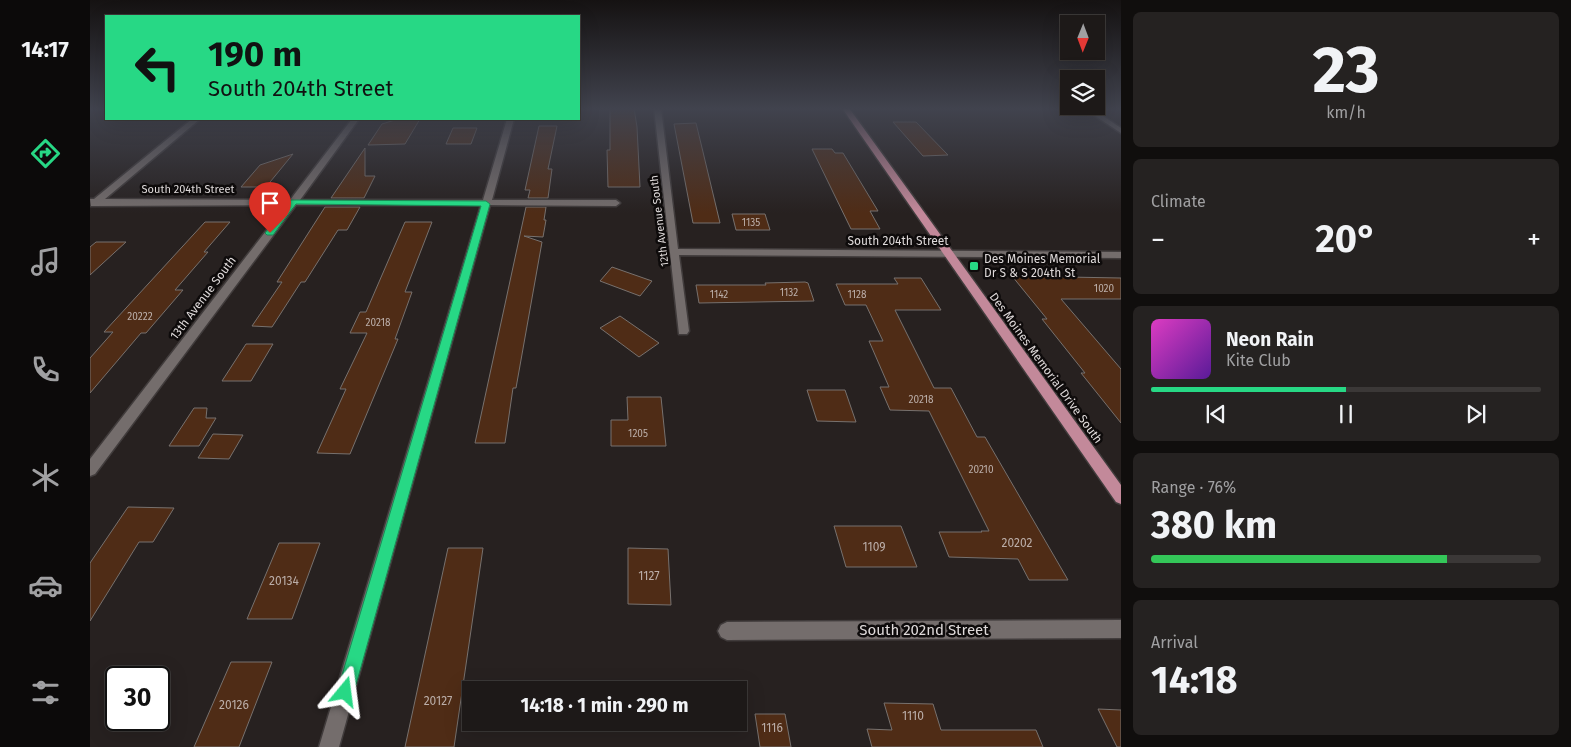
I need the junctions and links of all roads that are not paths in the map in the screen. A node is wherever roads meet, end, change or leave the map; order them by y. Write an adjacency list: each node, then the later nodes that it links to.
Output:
1 (167, 143): 8 (street)
2 (338, 143): 6 (street, 13th Avenue South)
3 (504, 143): 9 (street)
4 (661, 143): 10 (street, 12th Avenue South)
5 (869, 143): 11 (main road, Des Moines Memorial Drive South)
6 (294, 202): 8 (street, South 204th Street); 9 (street, South 204th Street); 14 (street, 13th Avenue South)
7 (616, 203): 9 (street, South 204th Street)
8 (92, 204)
9 (486, 204): 18 (street)
10 (674, 252): 11 (street, South 204th Street); 13 (street, 12th Avenue South)
11 (947, 254): 12 (street, South 204th Street); 15 (main road, Des Moines Memorial Drive South)
12 (1121, 255)
13 (683, 331)
14 (90, 470)
15 (1121, 497)
16 (1121, 628): 17 (street, South 202nd Street)
17 (728, 631)
18 (330, 747)

